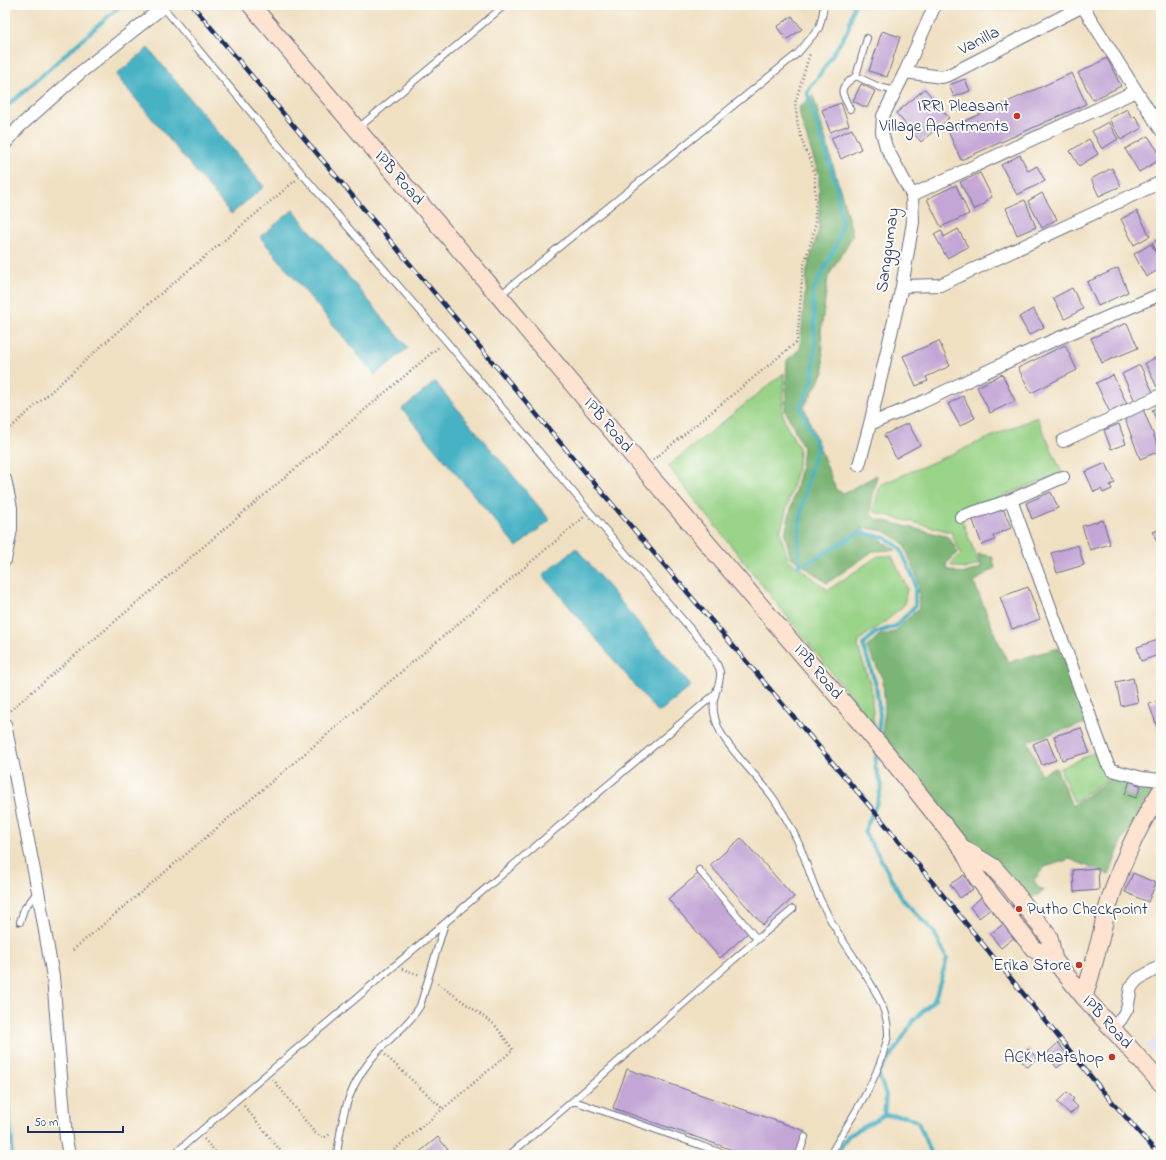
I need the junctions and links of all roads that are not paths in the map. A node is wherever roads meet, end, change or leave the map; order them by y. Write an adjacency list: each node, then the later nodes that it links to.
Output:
1 (251, 5): 13 (street, IPB Road)
2 (505, 5): 13 (lane)
3 (824, 5): 20 (lane)
4 (935, 5): 8 (street, Sanggumay)
5 (162, 6): 15 (street); 30 (lane)
6 (1084, 6): 8 (street, Vanilla); 11 (street)
7 (867, 38): 9 (lane)
8 (905, 72): 10 (street, Sanggumay)
9 (856, 76): 10 (lane); 12 (lane)
10 (896, 91): 17 (street, Sanggumay)
11 (1136, 91): 14 (street); 17 (street)
12 (850, 110)
13 (357, 129): 20 (street, IPB Road)
14 (1161, 130)
15 (5, 144)
16 (1161, 182): 18 (street)
17 (912, 195): 18 (street, Sanggumay)
18 (902, 286): 22 (street, Sanggumay)
19 (1161, 294): 22 (street)
20 (499, 296): 41 (street, IPB Road)
21 (1161, 395): 23 (street)
22 (870, 424): 24 (street, Sanggumay)
23 (1063, 441)
24 (859, 465)
25 (1063, 477): 27 (street)
26 (5, 479): 29 (street)
27 (1011, 500): 28 (street); 32 (street)
28 (961, 517)
29 (5, 560)
30 (715, 694): 38 (lane); 52 (lane)
31 (5, 724): 35 (street)
32 (1161, 780)
33 (1161, 791): 41 (street)
34 (699, 870): 39 (lane)
35 (38, 891): 37 (lane); 46 (street)
36 (793, 909): 39 (lane)
37 (17, 920)
38 (445, 923): 47 (lane); 48 (lane)
39 (757, 939): 44 (lane)
40 (1161, 966): 42 (street)
41 (1084, 997): 42 (street, IPB Road)
42 (1112, 1028): 43 (street, IPB Road)
43 (1161, 1083)
44 (574, 1101): 49 (lane); 50 (lane)
45 (805, 1137): 51 (lane)
46 (69, 1155)
47 (173, 1155)
48 (337, 1155)
49 (509, 1155)
50 (728, 1155)
51 (799, 1155)
52 (830, 1155)

